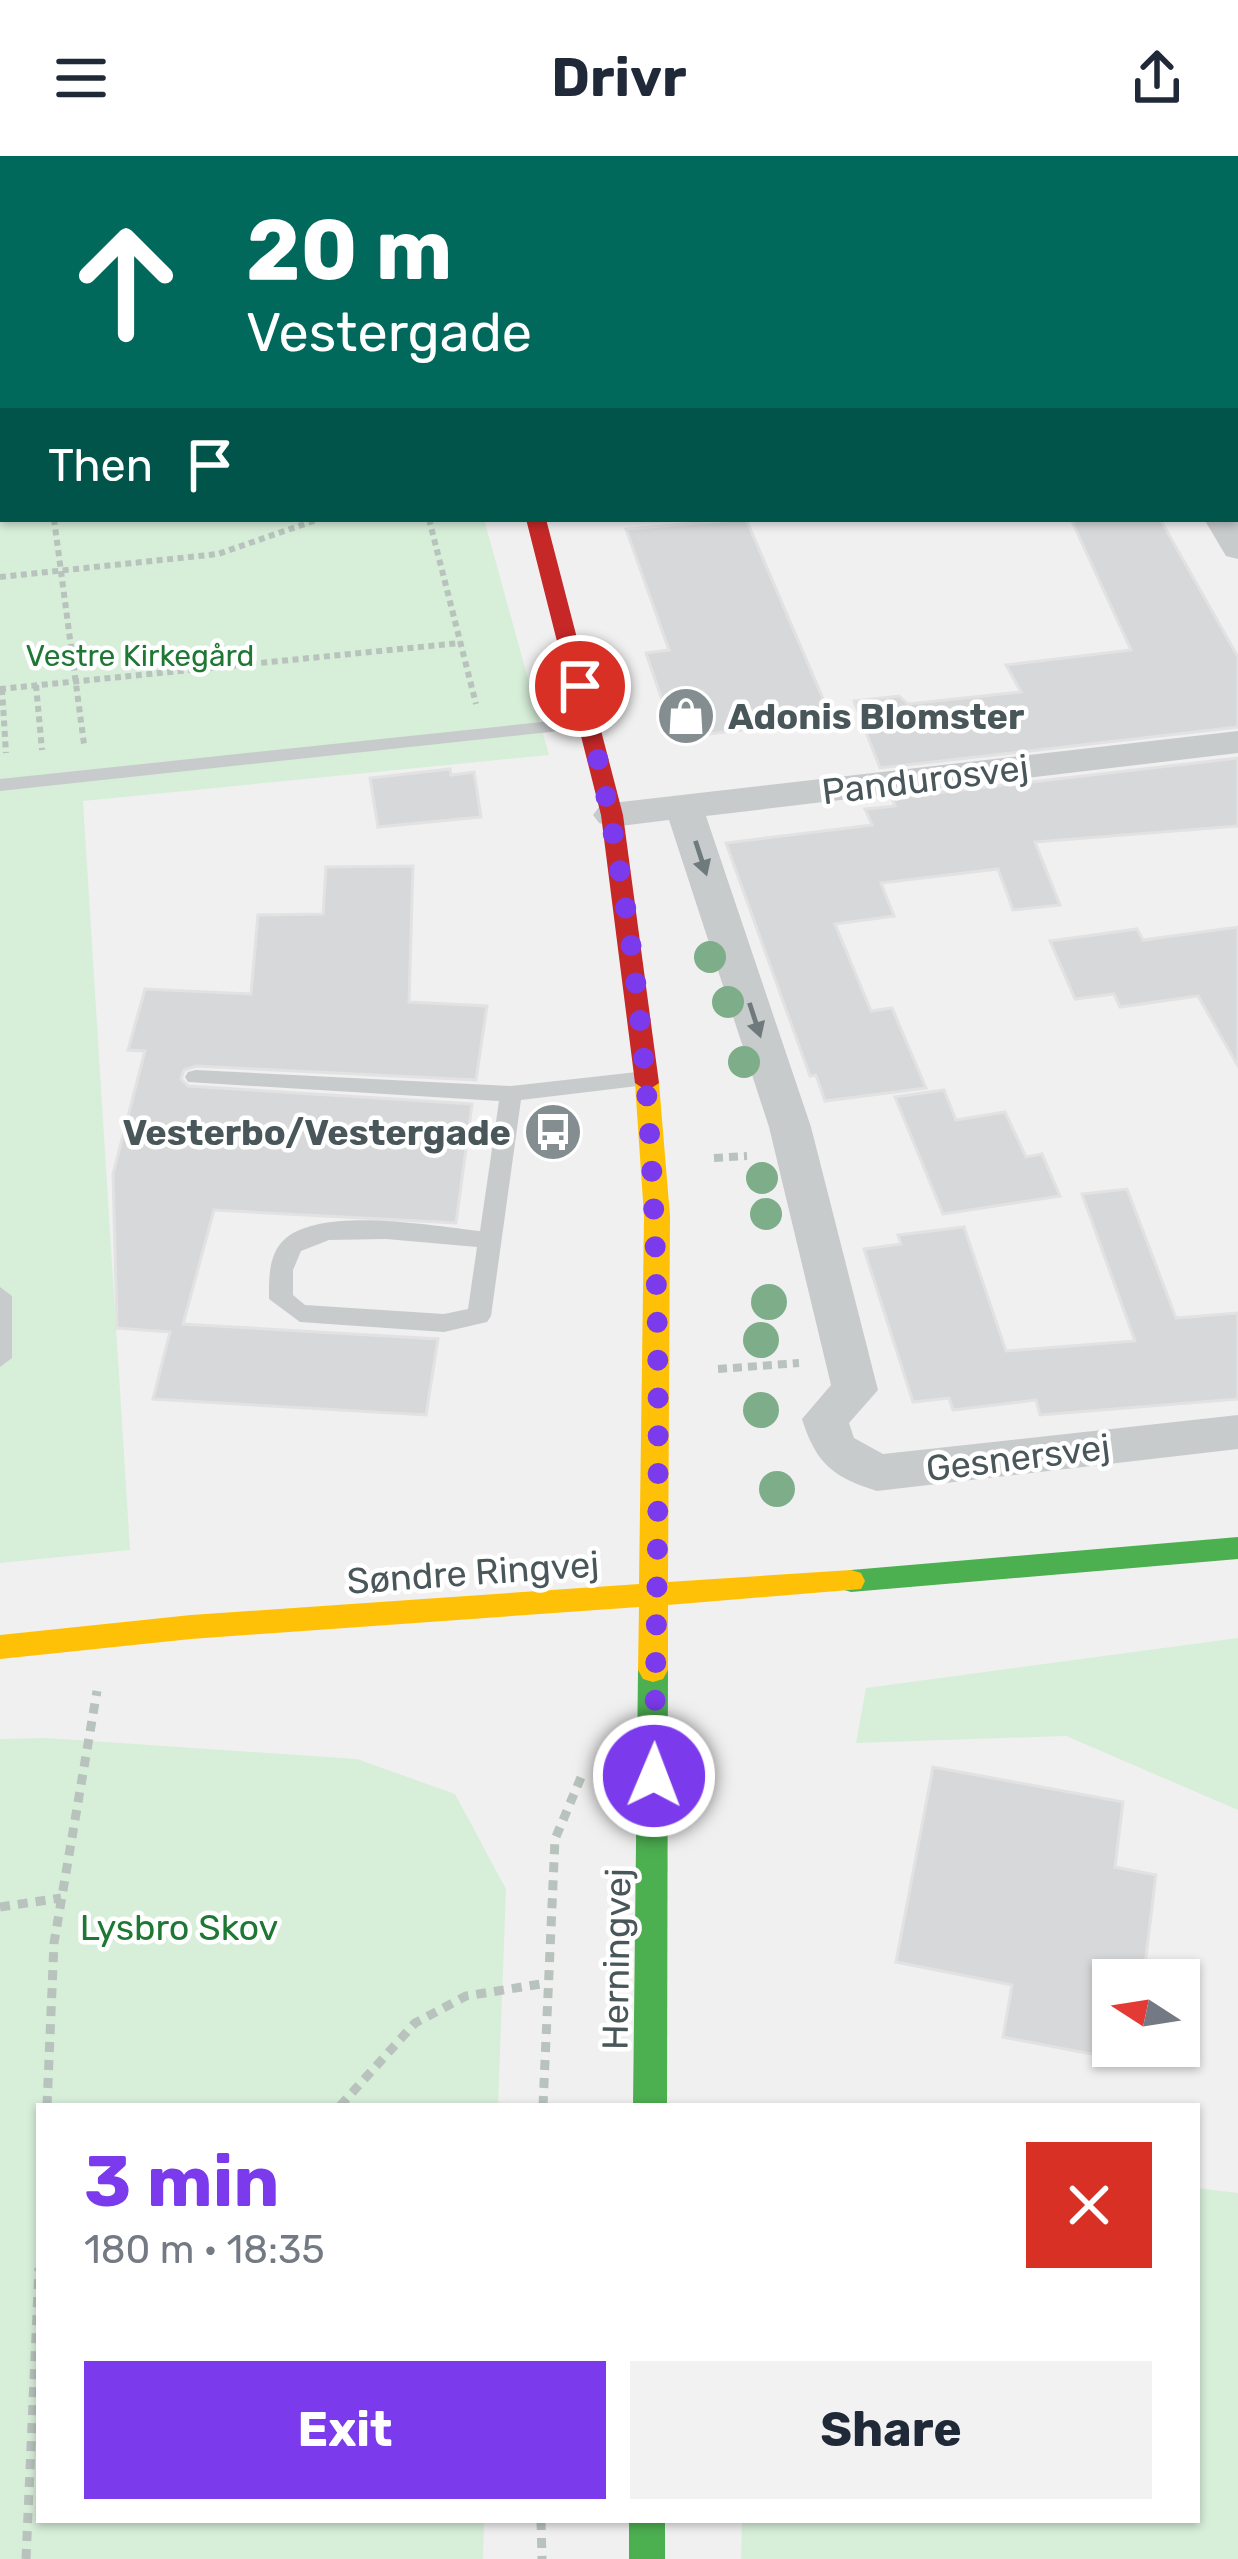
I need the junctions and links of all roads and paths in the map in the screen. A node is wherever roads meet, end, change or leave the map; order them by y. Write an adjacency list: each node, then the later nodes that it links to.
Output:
1 (54, 522): 7 (path)
2 (312, 522): 7 (path)
3 (430, 522): 9 (path)
4 (537, 522): 13 (street, Herningvej)
5 (1223, 522): 6 (street)
6 (1238, 549)
7 (60, 572): 8 (path); 10 (path)
8 (0, 577)
9 (460, 643): 10 (path); 14 (path)
10 (75, 682): 11 (path); 18 (path)
11 (36, 686): 12 (path); 16 (path)
12 (1, 689): 17 (path)
13 (590, 723): 14 (lane); 21 (street, Herningvej)
14 (484, 735): 18 (lane)
15 (1238, 742): 20 (street, Pandurosvej)
16 (43, 757)
17 (6, 761)
18 (87, 775): 19 (lane)
19 (0, 785)
20 (684, 807): 21 (street, Pandurosvej); 25 (street, one-way to 25)
21 (612, 815): 23 (street, Herningvej)
22 (196, 1077): 24 (lane)
23 (646, 1078): 24 (lane); 26 (street, Herningvej)
24 (512, 1094): 27 (lane)
25 (797, 1152): 26 (path); 30 (street)
26 (653, 1163): 31 (street, Herningvej)
27 (490, 1240): 27 (lane)
28 (0, 1296): 29 (lane)
29 (0, 1358)
30 (848, 1359): 31 (path); 32 (street, Gesnersvej)
31 (657, 1374): 34 (street, Herningvej)
32 (1238, 1432)
33 (1238, 1548): 34 (street, Søndre Ringvej)
34 (657, 1597): 35 (street, Søndre Ringvej); 44 (street, Herningvej)
35 (106, 1636): 36 (street, Søndre Ringvej); 38 (path)
36 (0, 1647)
37 (583, 1773): 40 (path)
38 (61, 1898): 39 (path); 41 (path)
39 (0, 1906)
40 (547, 1983): 42 (path); 43 (path)
41 (46, 2103)
42 (343, 2103)
43 (544, 2103)
44 (650, 2103)
45 (36, 2384): 48 (path)
46 (541, 2523): 49 (path)
47 (647, 2523): 50 (street)
48 (26, 2559)
49 (542, 2559)
50 (647, 2559)

